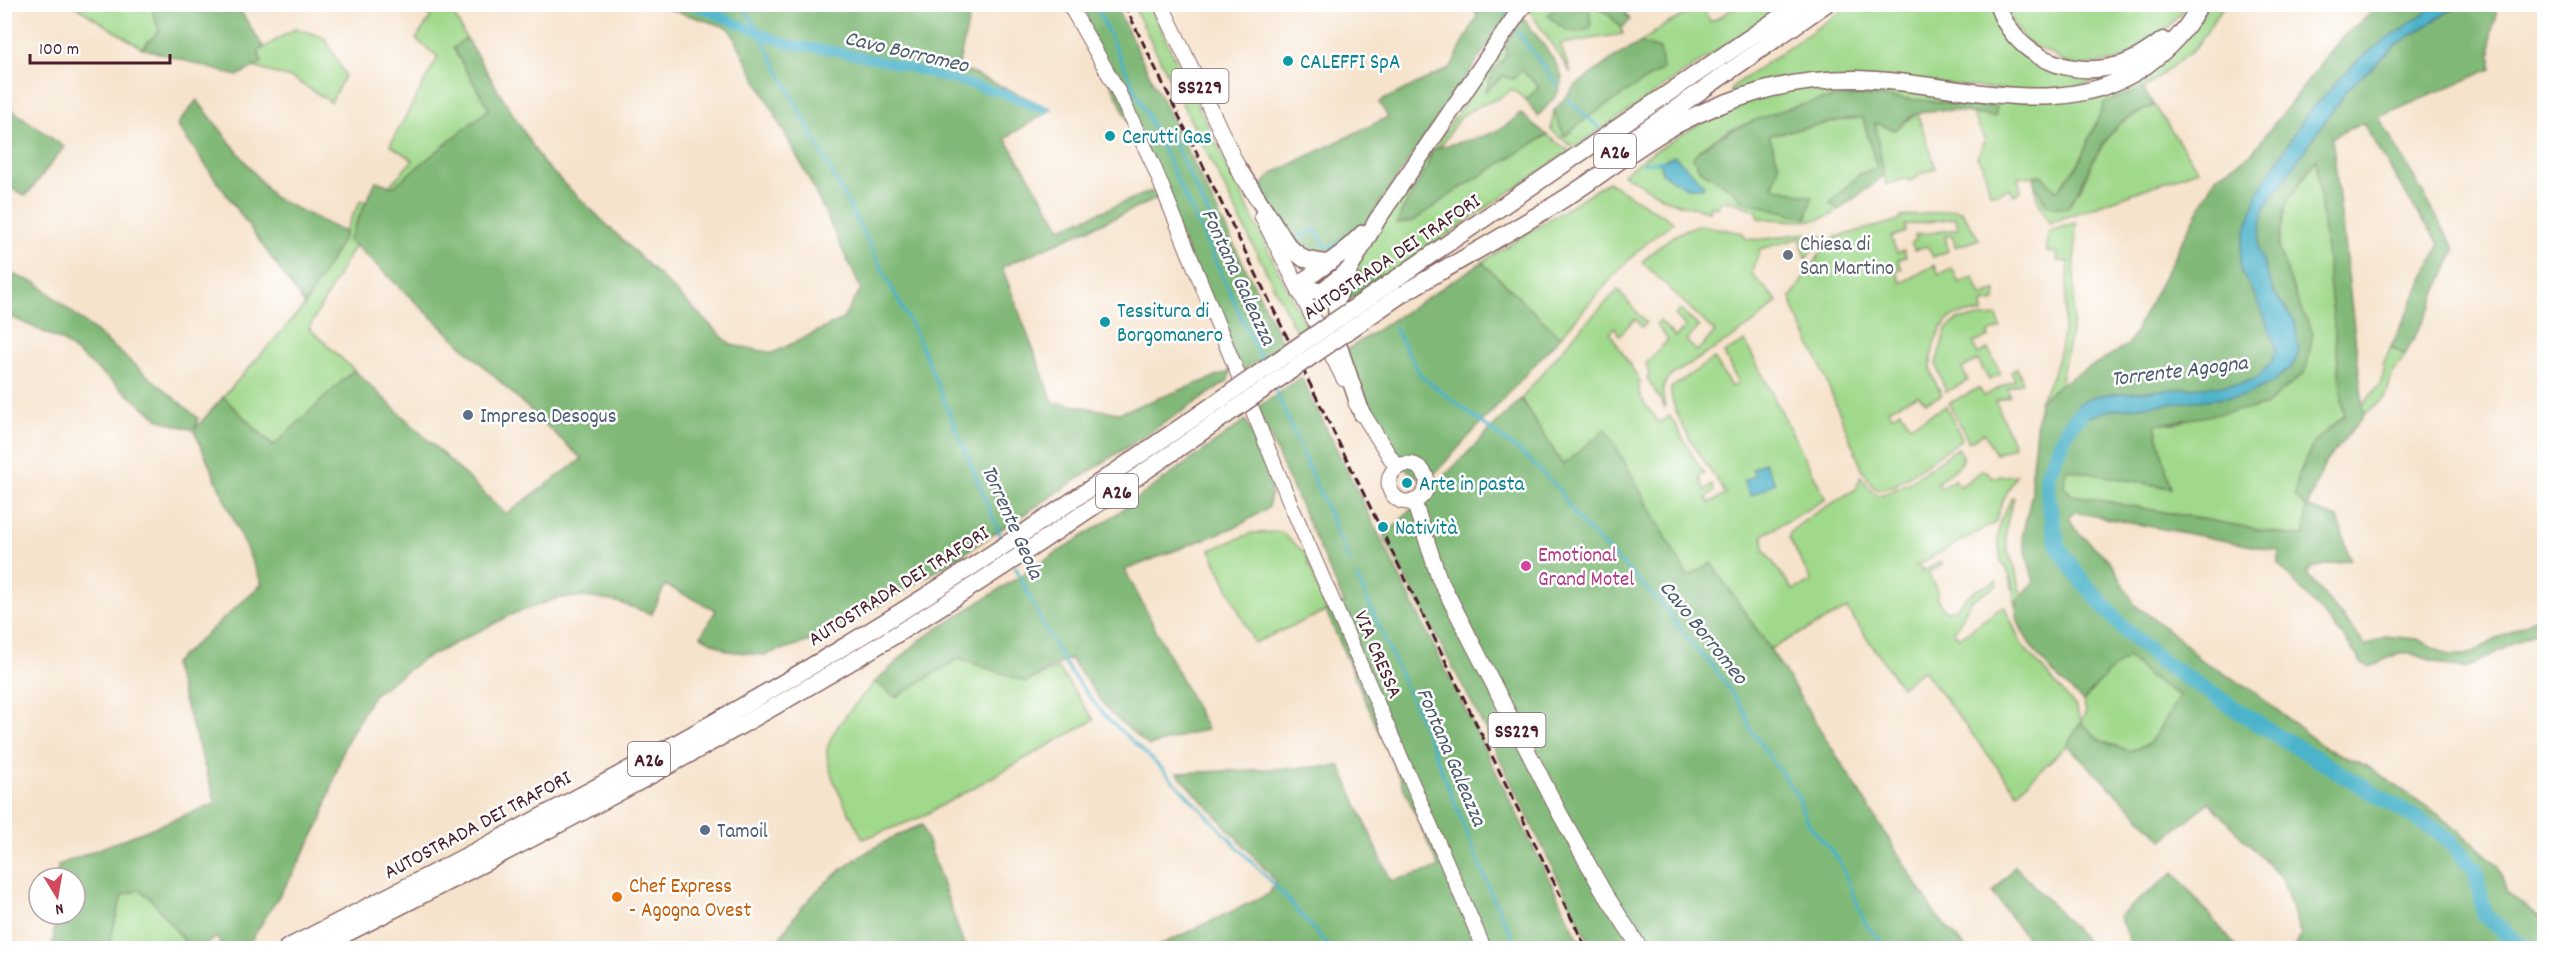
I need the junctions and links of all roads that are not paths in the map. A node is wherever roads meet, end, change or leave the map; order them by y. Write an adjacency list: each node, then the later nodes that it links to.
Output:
1 (1069, 4): 22 (main road, VIA CRESSA)
2 (1161, 4): 9 (main road, SS229)
3 (1524, 4): 10 (highway)
4 (1798, 4): 14 (highway, AUTOSTRADA DEI TRAFORI / A26)
5 (1826, 4): 12 (highway, AUTOSTRADA DEI TRAFORI / A26)
6 (1997, 4): 7 (highway)
7 (2192, 4)
8 (2200, 4): 12 (highway)
9 (1238, 168): 11 (highway); 15 (main road, SS229)
10 (1377, 220): 11 (highway); 13 (highway)
11 (1326, 263): 15 (highway)
12 (1442, 271): 14 (highway, AUTOSTRADA DEI TRAFORI / A26)
13 (1347, 272): 15 (highway); 16 (highway)
14 (1400, 286): 17 (highway, AUTOSTRADA DEI TRAFORI / A26, bridge)
15 (1299, 292): 16 (main road, SS229)
16 (1362, 414): 18 (main road, SS229)
17 (1210, 417): 20 (highway, AUTOSTRADA DEI TRAFORI / A26); 21 (highway, AUTOSTRADA DEI TRAFORI / A26)
18 (1396, 468): 19 (main road); 19 (main road)
19 (1414, 502): 23 (main road, SS229)
20 (287, 948)
21 (318, 948)
22 (1484, 948)
23 (1640, 948)

